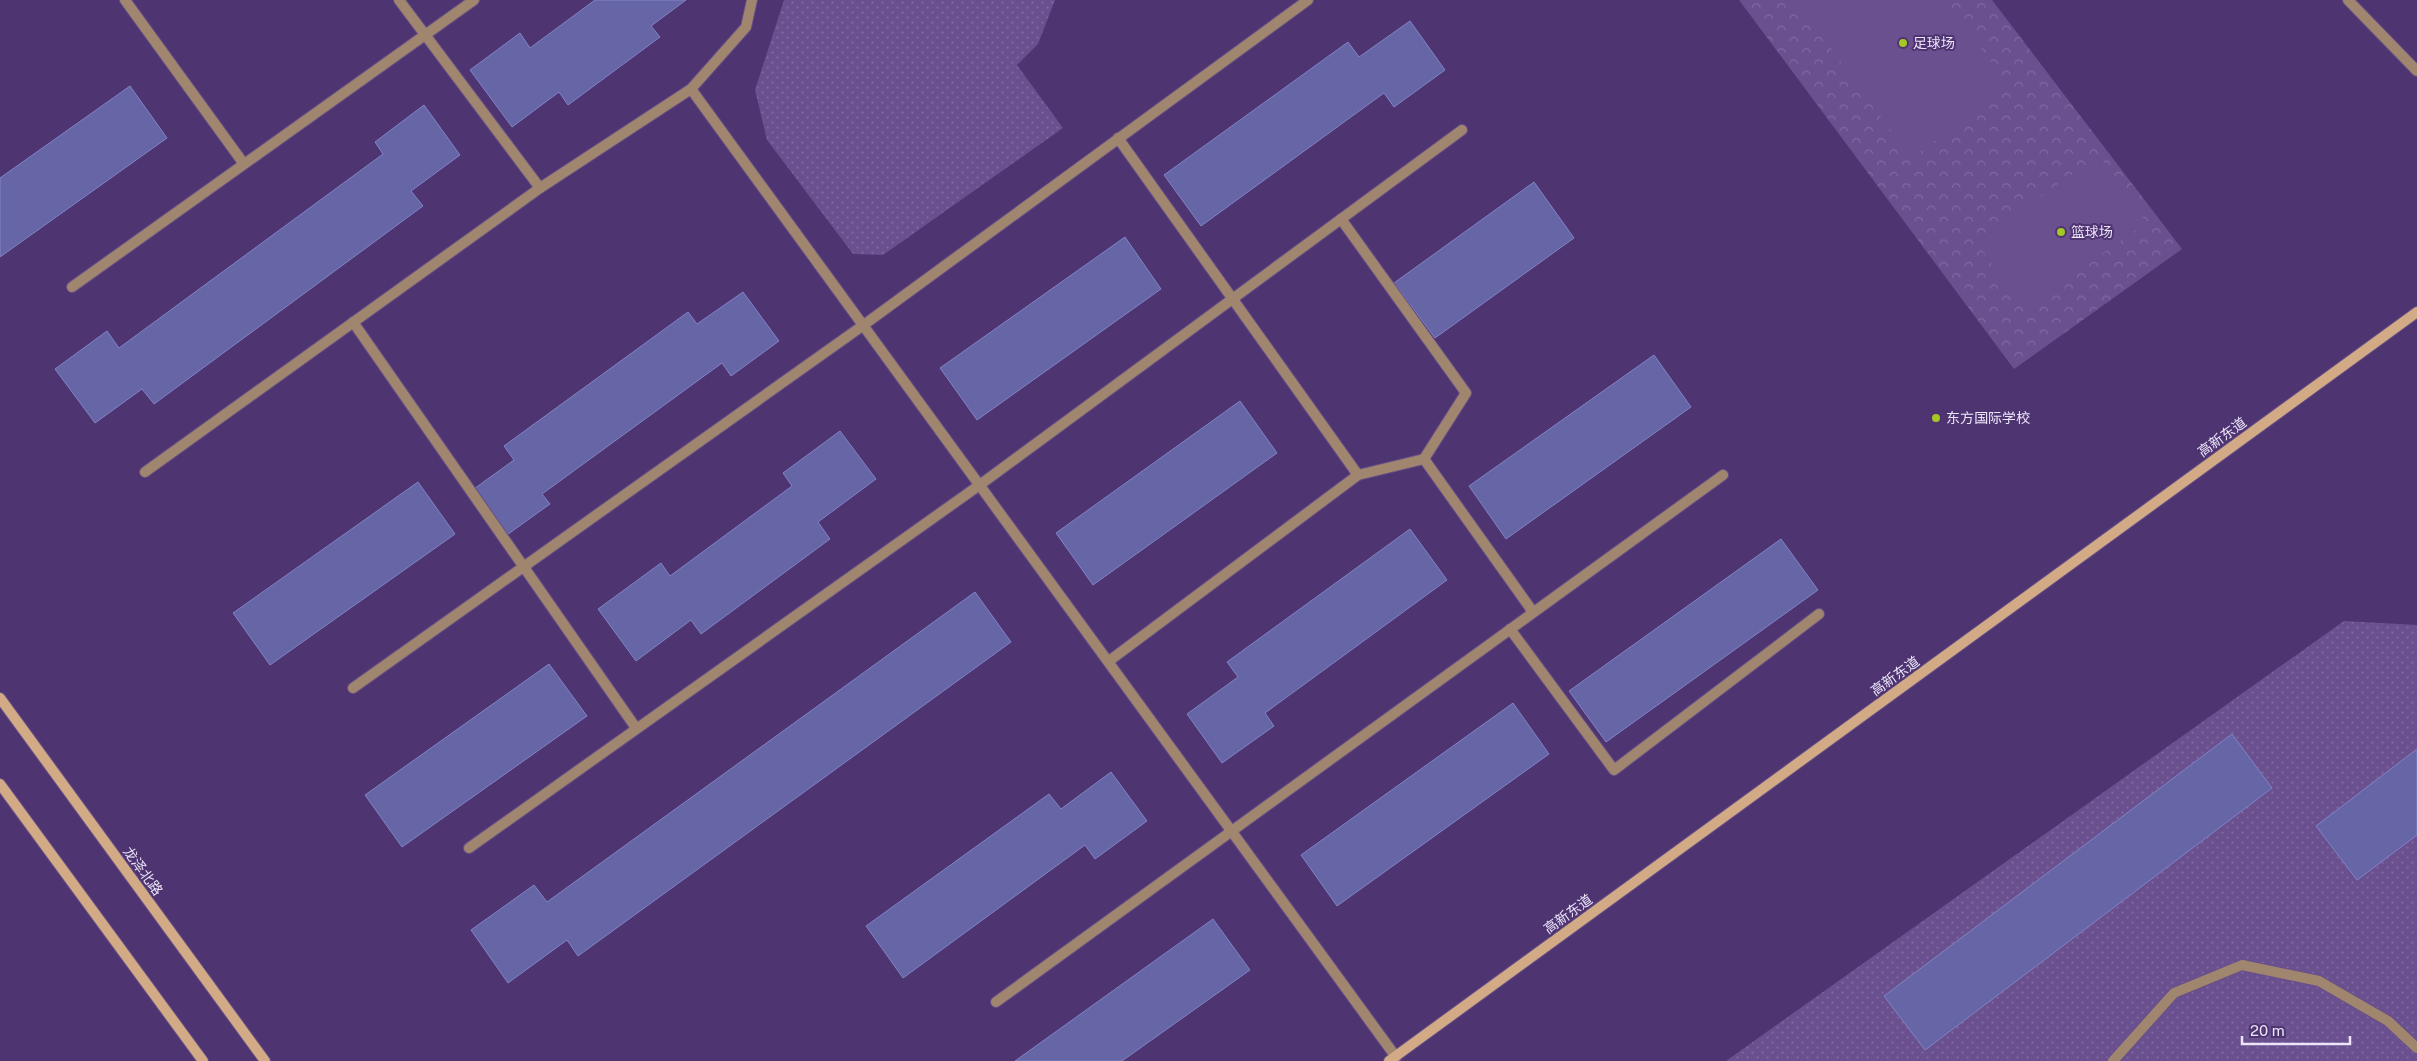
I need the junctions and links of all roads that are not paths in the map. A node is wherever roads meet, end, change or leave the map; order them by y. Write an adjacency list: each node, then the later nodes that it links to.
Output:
1 (125, 0): 12 (street)
2 (399, 0): 7 (street)
3 (474, 0): 7 (street)
4 (752, 0): 9 (street)
5 (1308, 0): 11 (street)
6 (2348, 0): 8 (street)
7 (425, 35): 12 (street); 13 (street)
8 (2417, 71)
9 (691, 89): 13 (street); 19 (street)
10 (1462, 130): 14 (street)
11 (1118, 138): 16 (street); 19 (street)
12 (244, 164): 15 (street)
13 (540, 188): 18 (street)
14 (1341, 219): 16 (street); 20 (street)
15 (72, 287)
16 (1231, 300): 22 (street); 24 (street)
17 (2417, 312): 38 (main road, 高新东道)
18 (354, 322): 21 (street); 25 (street)
19 (865, 324): 24 (street); 25 (street)
20 (1424, 459): 22 (street); 26 (street)
21 (145, 472)
22 (1358, 475): 29 (street)
23 (1723, 475): 26 (street)
24 (980, 484): 29 (street); 32 (street)
25 (525, 566): 30 (street); 32 (street)
26 (1533, 612): 28 (street)
27 (1819, 614): 28 (street)
28 (1510, 629): 34 (street)
29 (1109, 661): 34 (street)
30 (353, 688)
31 (0, 698): 40 (main road, 龙泽北路)
32 (636, 728): 35 (street)
33 (0, 784): 39 (main road)
34 (1232, 831): 36 (street); 38 (street)
35 (469, 848)
36 (996, 1002)
37 (2417, 1048): 41 (street)
38 (1393, 1059)
39 (203, 1061)
40 (265, 1061)
41 (2113, 1061)

